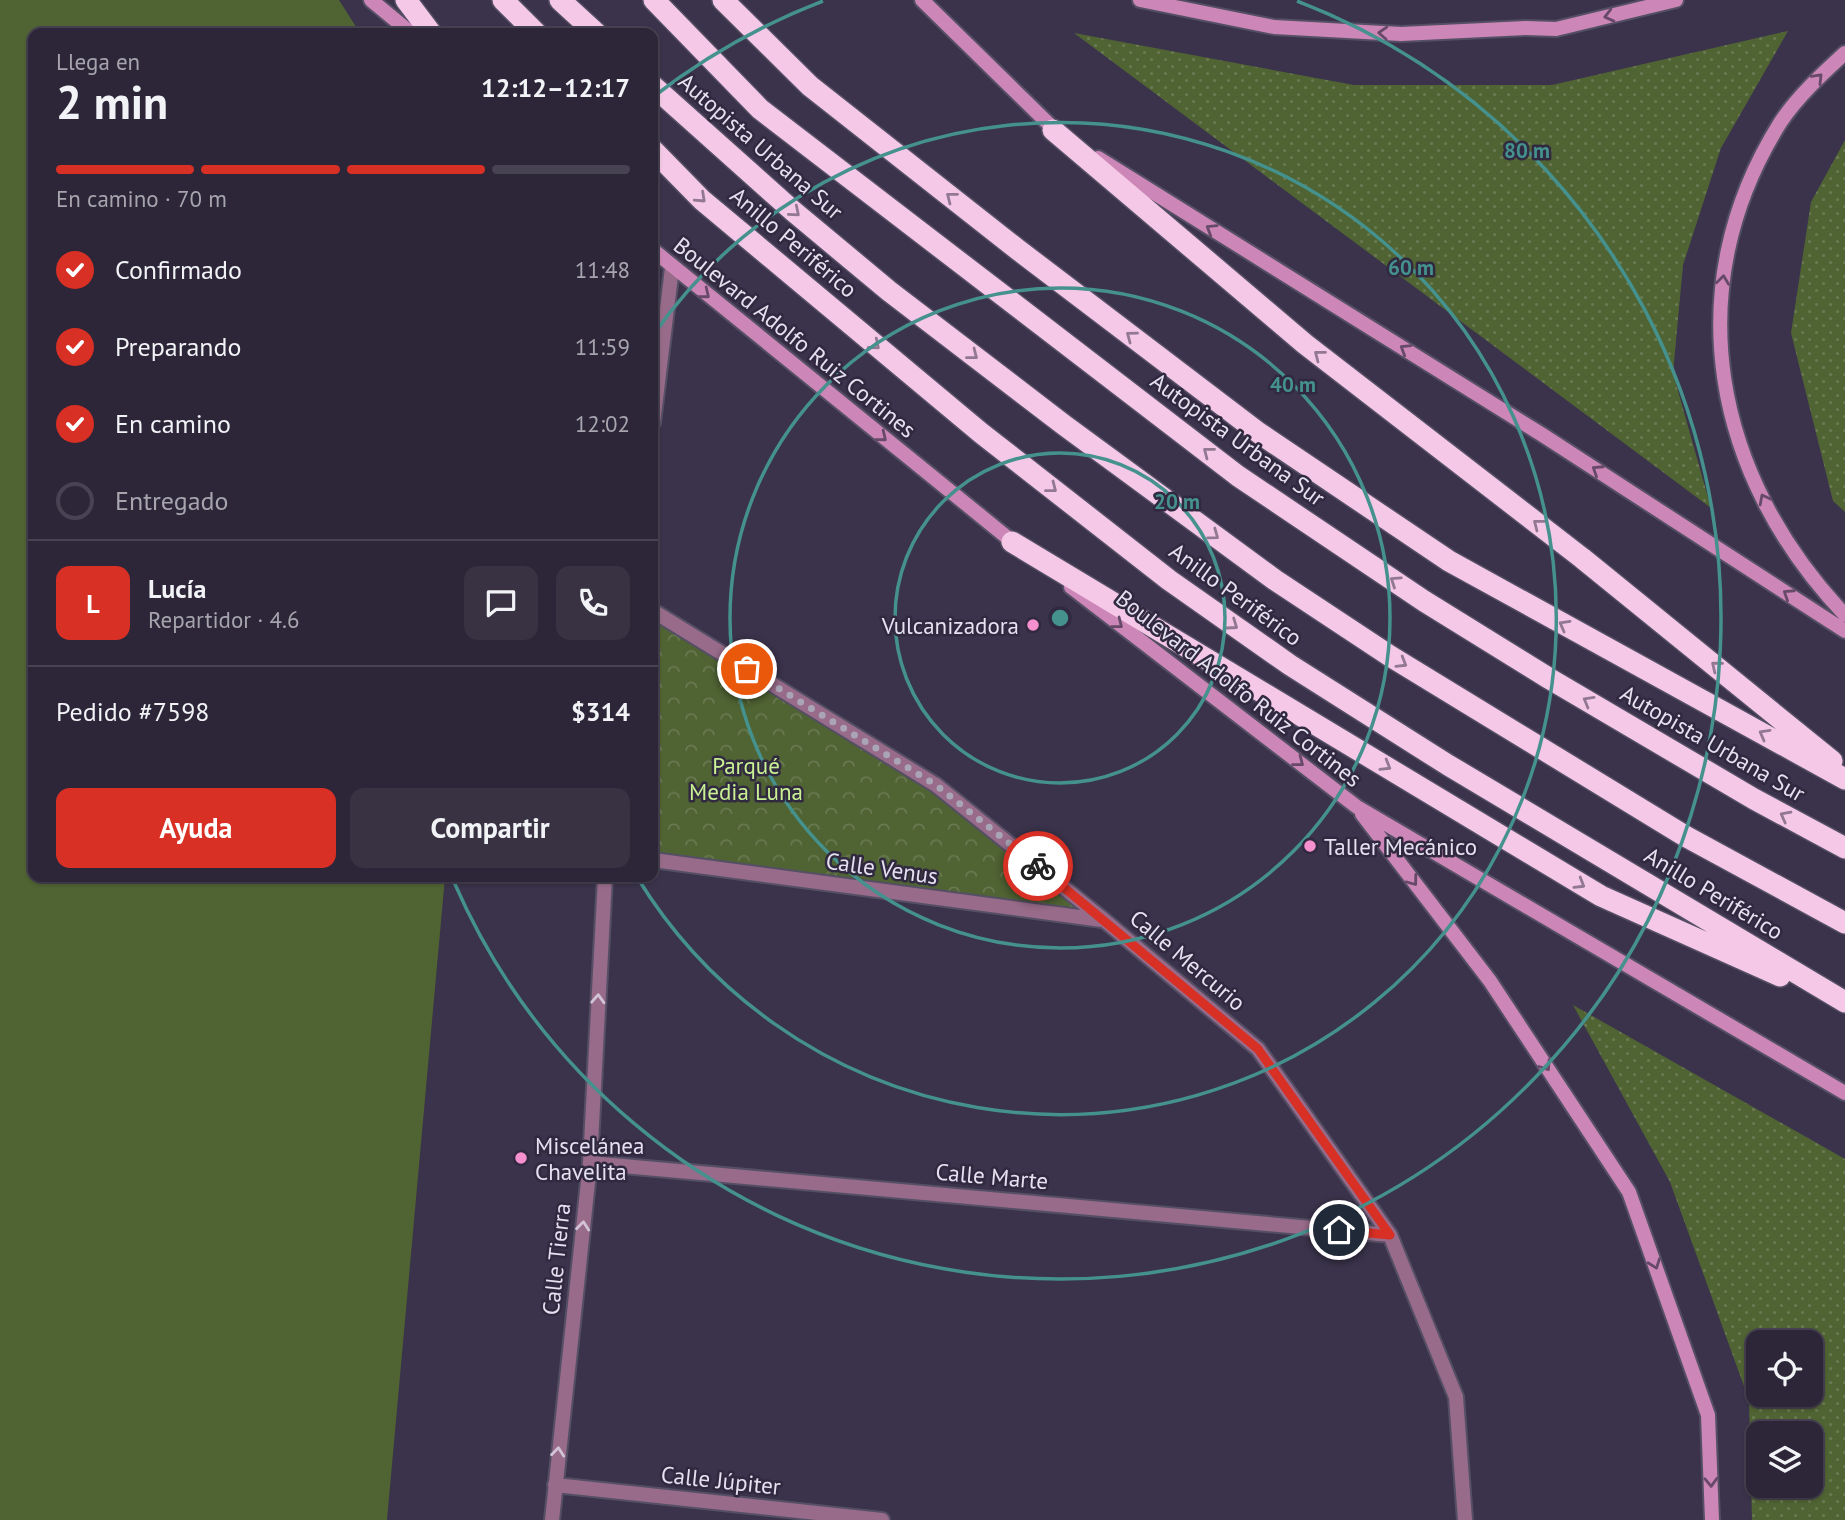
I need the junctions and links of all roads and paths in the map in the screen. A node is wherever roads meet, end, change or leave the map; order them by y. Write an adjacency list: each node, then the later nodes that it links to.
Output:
1 (371, 0): 10 (main road)
2 (406, 0): 11 (highway)
3 (503, 0): 12 (highway)
4 (560, 0): 13 (highway)
5 (654, 0): 28 (highway, Autopista Urbana Sur, one-way to 5)
6 (723, 0): 26 (highway, one-way to 6)
7 (922, 0): 16 (main road)
8 (1140, 0): 9 (main road, one-way to 8)
9 (1675, 0)
10 (405, 28)
11 (427, 28)
12 (531, 28)
13 (591, 28)
14 (1845, 53): 23 (main road, one-way to 14)
15 (658, 91): 32 (highway, Autopista Urbana Sur, one-way to 32)
16 (1054, 130): 24 (main road, one-way to 16); 25 (highway, one-way to 16)
17 (658, 155): 33 (highway, Anillo Periférico, one-way to 33)
18 (658, 255): 19 (main road, Boulevard Adolfo Ruiz Cortines)
19 (672, 268): 20 (street); 21 (main road, Boulevard Adolfo Ruiz Cortines, one-way to 21)
20 (658, 382)
21 (1012, 542): 27 (main road, Boulevard Adolfo Ruiz Cortines, one-way to 27); 33 (highway, one-way to 33)
22 (658, 614): 31 (street, Calle Mercurio)
23 (1845, 615)
24 (1845, 631)
25 (1845, 771)
26 (1845, 779)
27 (1357, 807): 34 (main road, Boulevard Adolfo Ruiz Cortines); 41 (main road, one-way to 41)
28 (1845, 848)
29 (658, 861): 31 (street, Calle Venus)
30 (605, 882): 35 (street, Calle Tierra, one-way to 30)
31 (1104, 920): 36 (street, Calle Mercurio)
32 (1845, 923)
33 (1845, 1004)
34 (1845, 1093)
35 (590, 1163): 36 (street, Calle Marte); 37 (street, Calle Tierra, one-way to 35)
36 (1390, 1235): 40 (street, Calle Mercurio)
37 (555, 1485): 38 (street, Calle Tierra); 39 (street, Calle Júpiter)
38 (552, 1520)
39 (882, 1520)
40 (1465, 1520)
41 (1713, 1520)

